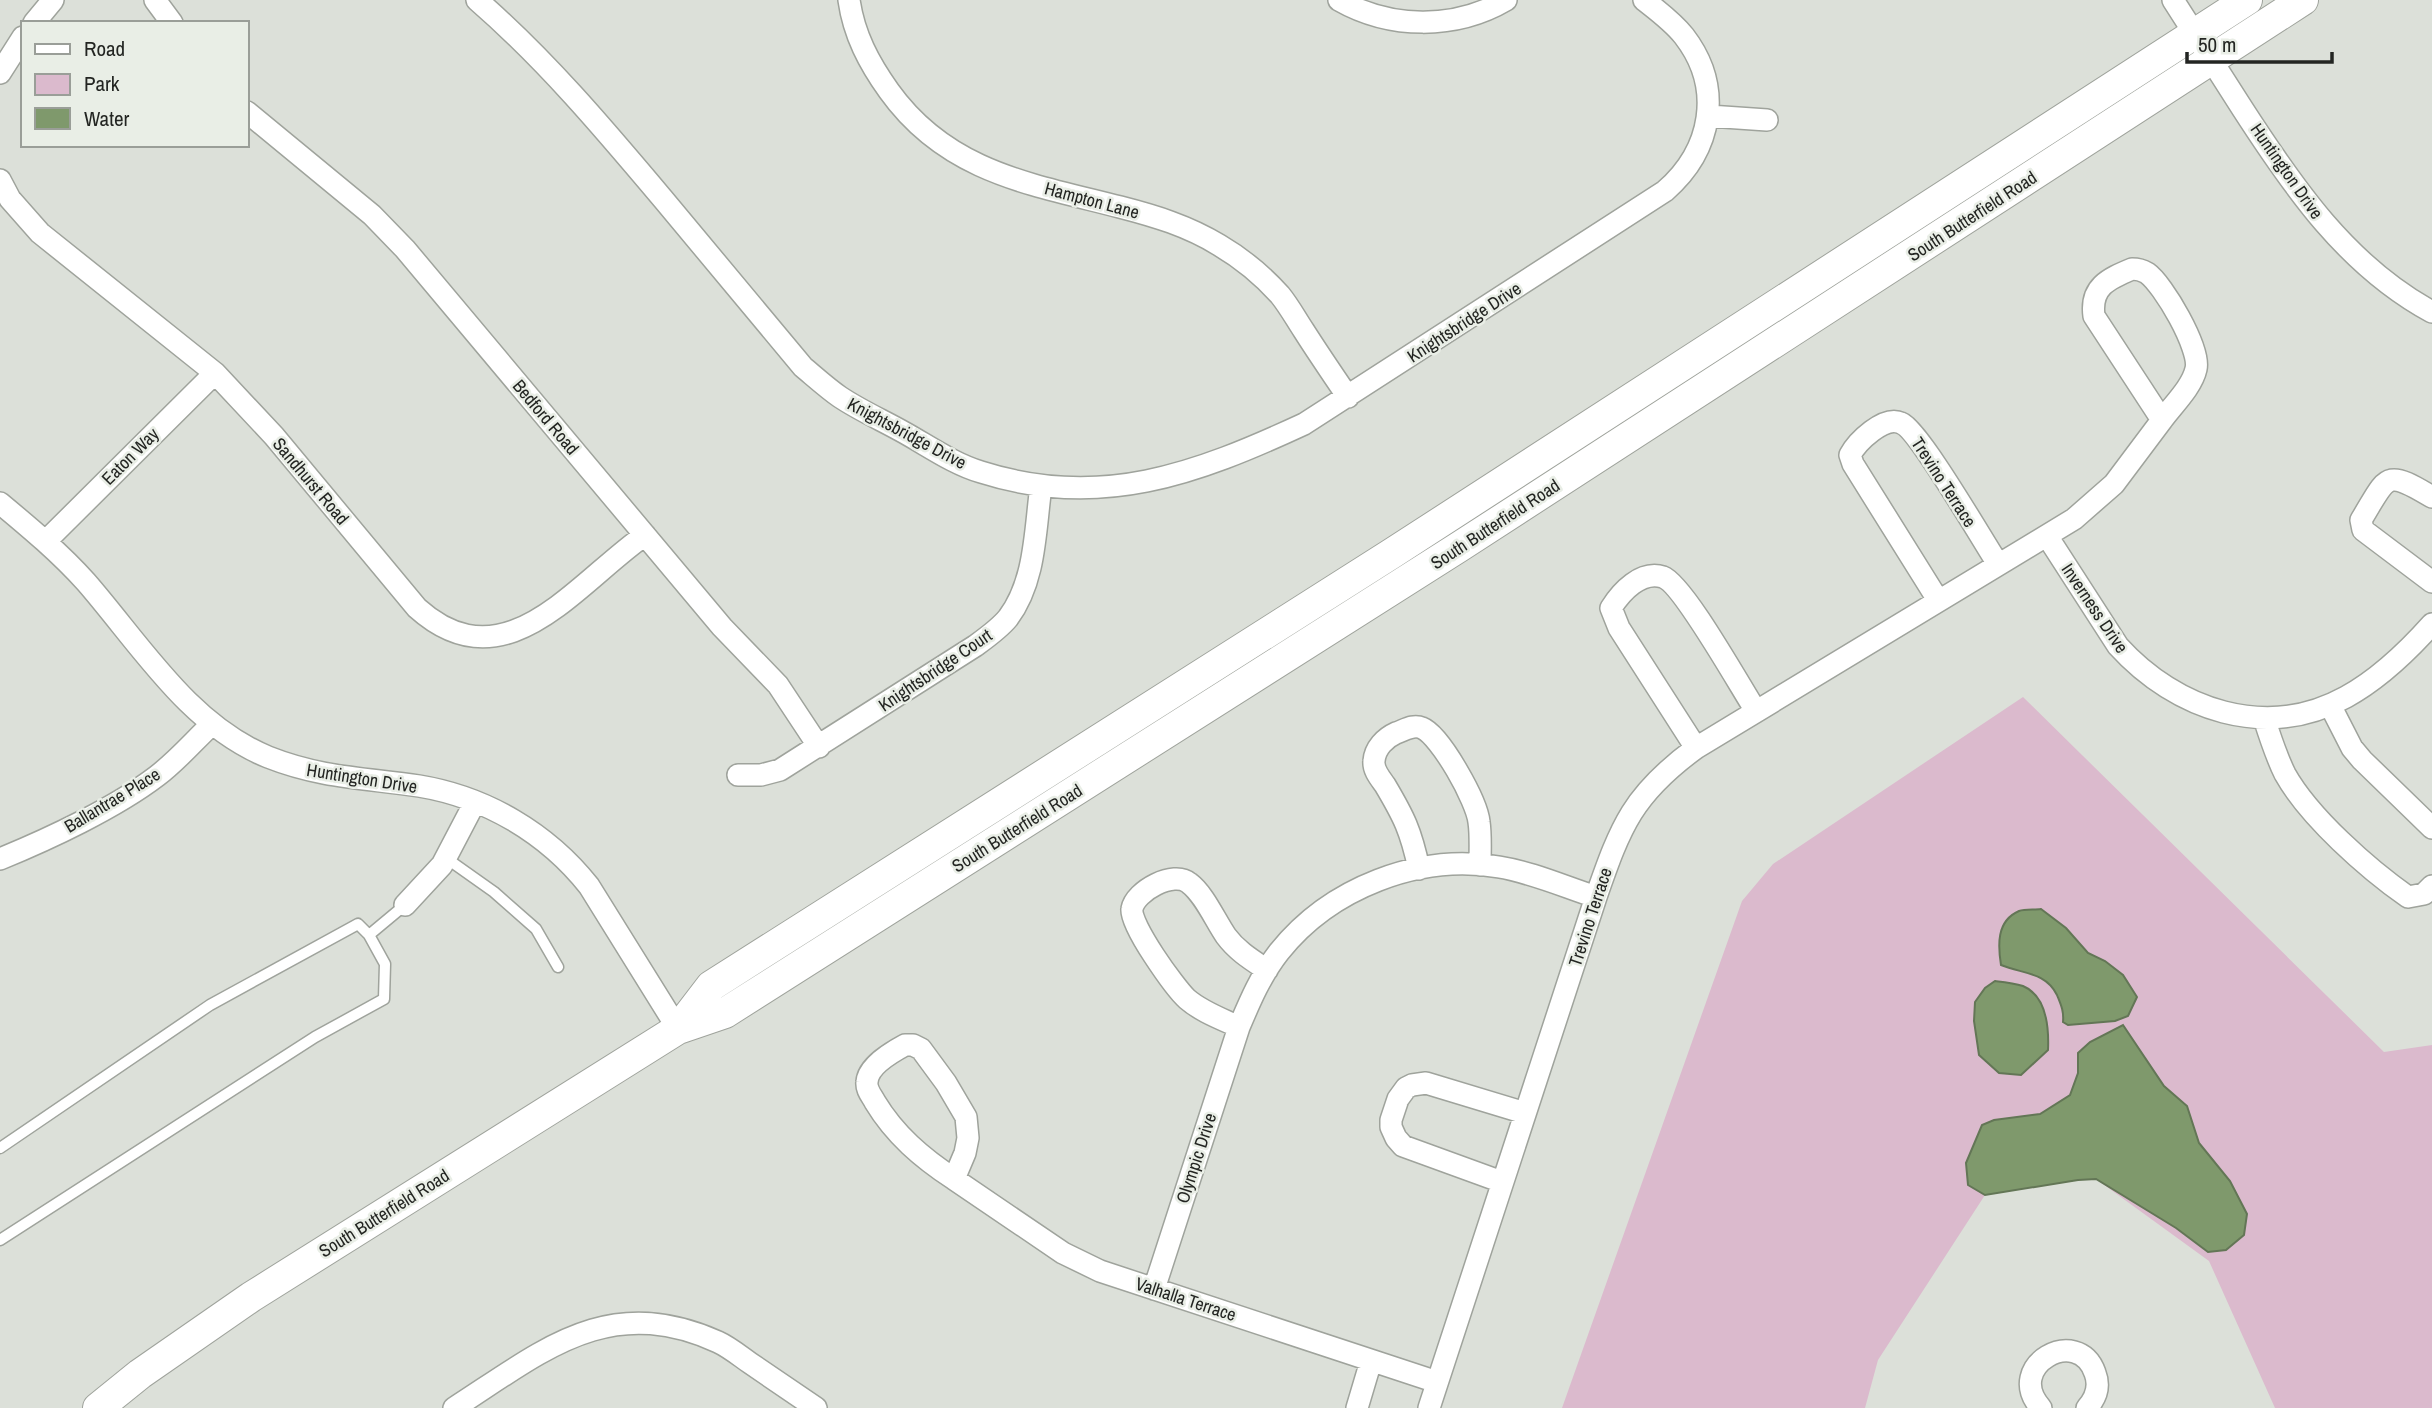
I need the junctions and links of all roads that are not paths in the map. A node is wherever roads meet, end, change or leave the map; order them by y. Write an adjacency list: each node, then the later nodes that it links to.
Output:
1 (53, 0): 11 (street)
2 (155, 0): 12 (street)
3 (478, 0): 25 (street, Knightsbridge Drive)
4 (849, 0): 23 (street, Hampton Lane)
5 (1339, 0): 6 (street)
6 (1506, 0)
7 (1644, 0): 18 (street, Knightsbridge Drive)
8 (2174, 0): 13 (street, Huntington Drive)
9 (2247, 0): 13 (main road, South Butterfield Road)
10 (2302, 0): 15 (main road, South Butterfield Road)
11 (36, 21)
12 (171, 21)
13 (2195, 34): 15 (street, Huntington Drive); 55 (main road, South Butterfield Road)
14 (21, 40): 16 (street)
15 (2211, 60): 21 (street, Huntington Drive); 55 (main road, South Butterfield Road)
16 (0, 73)
17 (248, 113): 28 (street, Bedford Road)
18 (1709, 116): 19 (street); 23 (street, Knightsbridge Drive)
19 (1767, 120)
20 (0, 180): 22 (street, Sandhurst Road)
21 (2432, 312)
22 (215, 373): 28 (street, Sandhurst Road); 30 (street, Eaton Way)
23 (1348, 397): 25 (street, Knightsbridge Drive)
24 (2162, 419): 24 (street, Trevino Terrace); 29 (street, Trevino Terrace)
25 (1041, 486): 39 (street, Knightsbridge Court)
26 (2432, 497): 32 (street)
27 (0, 503): 30 (street, Huntington Drive)
28 (645, 535): 39 (street, Bedford Road)
29 (2047, 536): 31 (street, Trevino Terrace); 37 (street, Inverness Drive)
30 (46, 541): 38 (street, Huntington Drive)
31 (1997, 564): 33 (street, Trevino Terrace); 33 (street, Trevino Terrace)
32 (2432, 582)
33 (1938, 600): 36 (street, Trevino Terrace)
34 (2432, 624): 35 (street, Inverness Drive)
35 (2330, 705): 37 (street, Inverness Drive); 43 (street)
36 (1756, 712): 40 (street, Trevino Terrace); 40 (street)
37 (2264, 718): 48 (street)
38 (212, 724): 42 (street, Huntington Drive); 45 (street, Ballantrae Place)
39 (819, 747): 41 (street, Knightsbridge Court)
40 (1696, 748): 49 (street, Trevino Terrace)
41 (738, 775)
42 (475, 802): 44 (street); 55 (street, Huntington Drive)
43 (2432, 828)
44 (446, 858): 50 (street); 52 (lane)
45 (0, 859)
46 (1480, 864): 47 (street, Olympic Drive); 47 (street); 49 (street, Olympic Drive)
47 (1419, 869): 53 (street, Olympic Drive)
48 (2432, 886)
49 (1596, 897): 56 (street, Trevino Terrace)
50 (405, 905): 51 (lane)
51 (369, 934): 57 (lane); 60 (lane)
52 (558, 967)
53 (1267, 970): 54 (street, Olympic Drive); 54 (street)
54 (1239, 1027): 61 (street, Olympic Drive)
55 (678, 1028): 64 (main road, South Butterfield Road)
56 (1525, 1112): 59 (street, Trevino Terrace); 59 (street)
57 (0, 1148)
58 (954, 1179): 58 (street, Valhalla Terrace); 61 (street, Valhalla Terrace)
59 (1503, 1182): 63 (street, Trevino Terrace)
60 (0, 1240)
61 (1154, 1289): 62 (street, Valhalla Terrace)
62 (1371, 1361): 63 (street, Valhalla Terrace); 67 (street)
63 (1437, 1382): 68 (street, Trevino Terrace)
64 (98, 1408)
65 (454, 1408): 66 (street)
66 (816, 1408)
67 (1357, 1408)
68 (1429, 1408)
69 (2041, 1408): 70 (street)
70 (2087, 1408)

